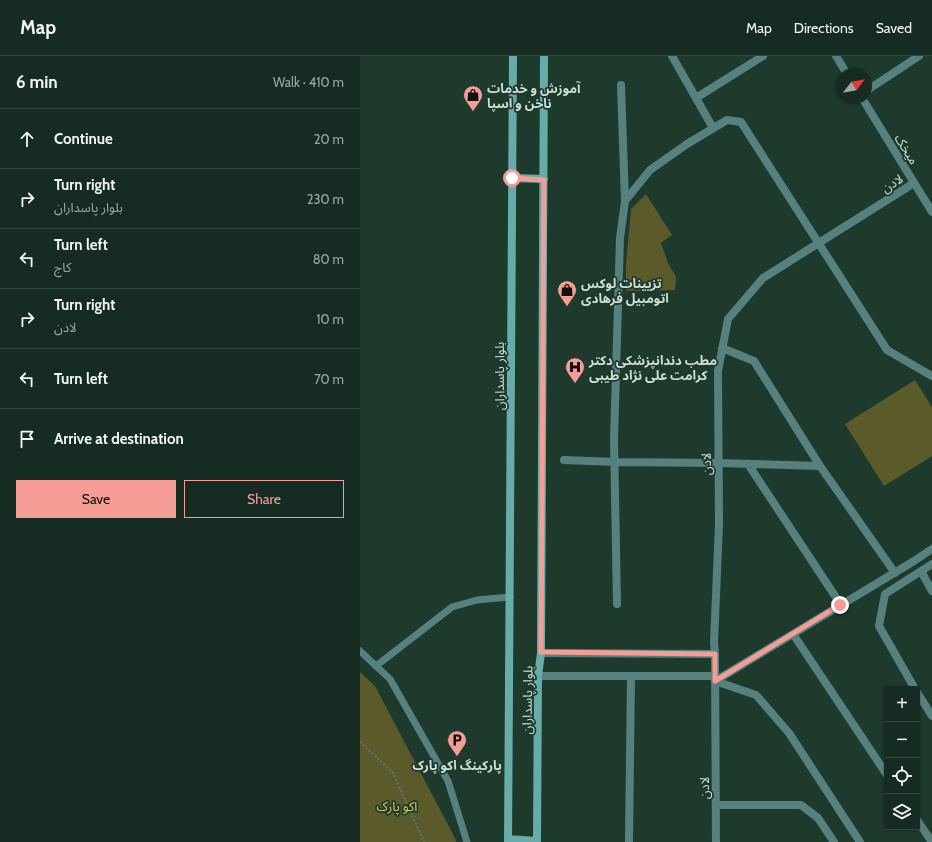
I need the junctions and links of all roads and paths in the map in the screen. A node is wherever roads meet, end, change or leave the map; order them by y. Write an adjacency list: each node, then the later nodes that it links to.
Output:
1 (513, 56): 13 (main road, بلوار پاسداران)
2 (544, 56): 14 (main road, بلوار پاسداران)
3 (672, 56): 10 (street)
4 (763, 56): 10 (street)
5 (836, 56): 7 (street)
6 (919, 56): 9 (street)
7 (843, 68)
8 (621, 85): 16 (street)
9 (872, 87)
10 (696, 98): 12 (street)
11 (866, 104): 15 (street, میخک)
12 (714, 128): 16 (street); 18 (street)
13 (512, 178): 14 (main road); 33 (main road, بلوار پاسداران)
14 (544, 180): 38 (main road, بلوار پاسداران)
15 (914, 183): 17 (street, میخک); 18 (street, لادن)
16 (625, 201): 22 (street)
17 (932, 212)
18 (819, 243): 19 (street, لادن); 20 (street)
19 (722, 348): 23 (street, لادن); 25 (street)
20 (932, 376)
21 (564, 460): 22 (street)
22 (615, 462): 23 (street); 34 (street)
23 (718, 463): 24 (street); 39 (street, لادن)
24 (748, 464): 25 (street); 35 (street)
25 (820, 466): 29 (street)
26 (932, 549): 29 (street)
27 (932, 564): 28 (street)
28 (921, 571): 31 (street); 32 (street)
29 (895, 573): 30 (street)
30 (878, 583): 32 (street); 35 (street)
31 (932, 591)
32 (885, 594): 44 (street)
33 (510, 597): 40 (lane); 51 (main road, بلوار پاسداران)
34 (617, 604)
35 (840, 605): 36 (street)
36 (793, 634): 43 (street); 48 (street)
37 (360, 651): 40 (lane)
38 (541, 652): 39 (street); 41 (main road, بلوار پاسداران)
39 (715, 654): 43 (street, لادن)
40 (376, 666): 54 (lane)
41 (538, 676): 42 (street); 52 (main road, بلوار پاسداران)
42 (631, 676): 43 (street); 55 (street)
43 (715, 678): 49 (street, لادن); 58 (street)
44 (913, 686)
45 (920, 697): 46 (street)
46 (932, 716)
47 (360, 742): 53 (path)
48 (884, 770)
49 (716, 805): 56 (street, لادن); 57 (street)
50 (920, 824): 59 (street)
51 (508, 841): 52 (main road, بلوار پاسداران)
52 (538, 841)
53 (424, 842)
54 (467, 842)
55 (629, 842)
56 (716, 842)
57 (834, 842)
58 (860, 842)
59 (932, 842)

